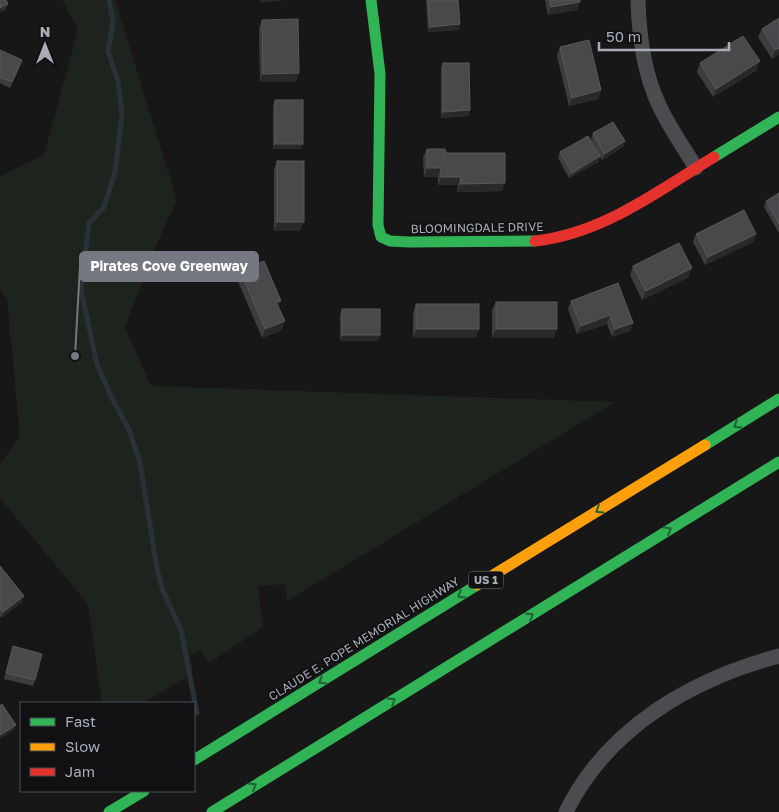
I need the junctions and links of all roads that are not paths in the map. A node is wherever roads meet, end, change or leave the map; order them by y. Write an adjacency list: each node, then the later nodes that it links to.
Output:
1 (371, 0): 4 (main road, BLOOMINGDALE DRIVE)
2 (638, 0): 4 (street)
3 (779, 117): 4 (main road, BLOOMINGDALE DRIVE)
4 (696, 168)
5 (779, 399): 8 (main road, CLAUDE E. POPE MEMORIAL HIGHWAY / US 1, one-way to 8)
6 (779, 462): 11 (main road, one-way to 6)
7 (779, 656): 12 (street)
8 (195, 759)
9 (142, 792): 10 (main road)
10 (109, 812)
11 (212, 812)
12 (566, 812)

